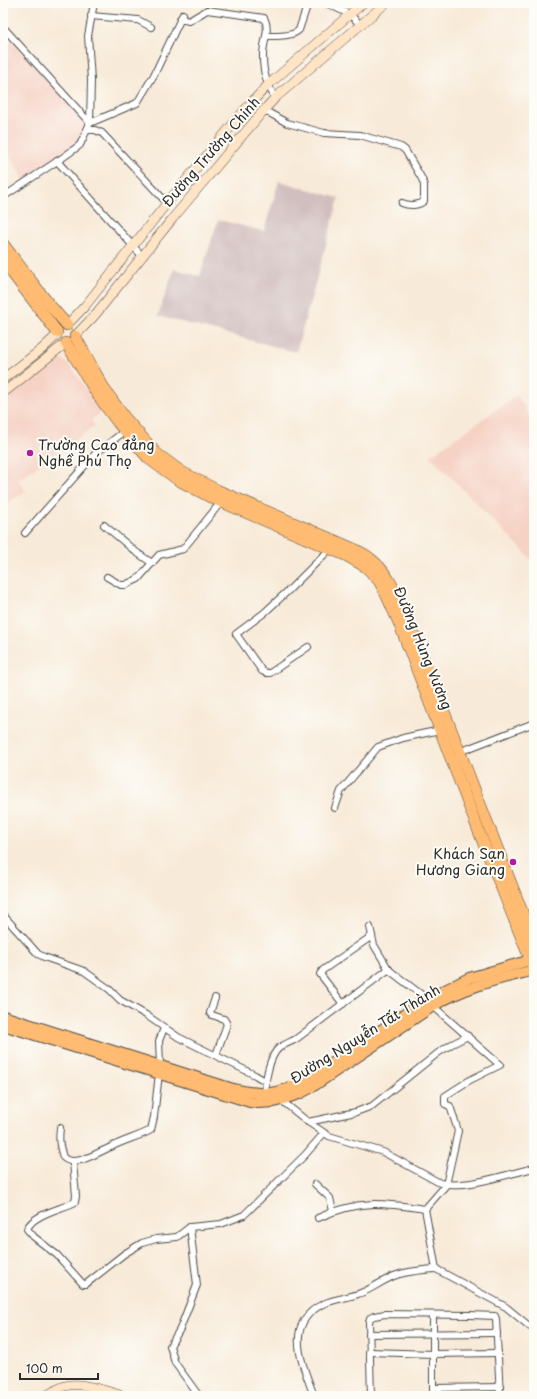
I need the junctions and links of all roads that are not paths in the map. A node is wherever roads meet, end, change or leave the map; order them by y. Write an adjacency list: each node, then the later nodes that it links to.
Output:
1 (94, 3): 7 (street)
2 (308, 3): 11 (street)
3 (326, 3): 6 (street)
4 (362, 3): 6 (main road, Đường Trường Chinh)
5 (386, 3): 8 (main road, Đường Trường Chinh)
6 (349, 14): 8 (street); 12 (main road, Đường Trường Chinh)
7 (91, 16): 10 (street); 15 (street)
8 (360, 24): 13 (main road, Đường Trường Chinh)
9 (3, 27): 15 (street)
10 (151, 27)
11 (267, 36): 12 (street); 15 (street)
12 (268, 85): 13 (street); 18 (main road, Đường Trường Chinh)
13 (276, 98): 14 (main road, Đường Trường Chinh)
14 (264, 110): 19 (street); 22 (main road, Đường Trường Chinh)
15 (89, 126): 16 (street); 18 (street)
16 (57, 161): 17 (street); 21 (street)
17 (3, 197)
18 (167, 203): 21 (main road, Đường Trường Chinh)
19 (402, 203)
20 (3, 244): 24 (highway)
21 (133, 247): 22 (street); 24 (main road, Đường Trường Chinh)
22 (142, 256): 26 (main road, Đường Trường Chinh)
23 (3, 261): 25 (highway)
24 (67, 325): 25 (highway); 26 (highway)
25 (57, 333): 26 (highway); 27 (main road)
26 (72, 338): 28 (main road, Đường Trường Chinh); 29 (highway, Đường Hùng Vương); 33 (highway, Đường Hùng Vương)
27 (3, 379)
28 (3, 393)
29 (125, 431): 30 (highway, Đường Hùng Vương); 32 (street)
30 (221, 502): 33 (highway, Đường Hùng Vương); 34 (street)
31 (104, 525): 34 (street)
32 (25, 533)
33 (334, 545): 36 (street); 38 (highway, Đường Hùng Vương); 39 (highway, Đường Hùng Vương)
34 (152, 563): 35 (street)
35 (107, 577)
36 (308, 647)
37 (534, 723): 39 (street)
38 (440, 730): 39 (highway, Đường Hùng Vương); 40 (street)
39 (455, 754): 44 (highway, Đường Hùng Vương); 45 (highway, Đường Hùng Vương)
40 (335, 808)
41 (4, 920): 52 (street)
42 (370, 927): 43 (street)
43 (372, 936): 46 (street); 49 (street)
44 (534, 942)
45 (533, 964): 48 (main road, Đường Nguyễn Tất Thành)
46 (389, 969): 48 (street); 49 (street)
47 (215, 998): 55 (street)
48 (436, 999): 53 (main road, Đường Nguyễn Tất Thành); 54 (street)
49 (343, 1004): 57 (street)
50 (3, 1016): 56 (main road, Đường Nguyễn Tất Thành)
51 (3, 1025): 56 (main road, Đường Nguyễn Tất Thành)
52 (164, 1028): 55 (street); 56 (street)
53 (382, 1034): 58 (main road, Đường Nguyễn Tất Thành); 59 (main road, Đường Nguyễn Tất Thành)
54 (468, 1036): 60 (street); 66 (street)
55 (216, 1055): 57 (street)
56 (159, 1069): 58 (main road, Đường Nguyễn Tất Thành); 59 (main road, Đường Nguyễn Tất Thành); 63 (street)
57 (266, 1081): 58 (street)
58 (266, 1094)
59 (281, 1100): 60 (street)
60 (308, 1122): 62 (street)
61 (60, 1128): 63 (street)
62 (324, 1133): 66 (street); 70 (street)
63 (73, 1162): 70 (street)
64 (534, 1168): 66 (street)
65 (315, 1184): 68 (street)
66 (446, 1185): 67 (street)
67 (425, 1209): 68 (street); 71 (street)
68 (334, 1211): 69 (street)
69 (318, 1218)
70 (190, 1227): 84 (street)
71 (436, 1269): 73 (street); 85 (street)
72 (433, 1315): 74 (street); 75 (street); 76 (street)
73 (534, 1330)
74 (497, 1333): 76 (street); 78 (street)
75 (370, 1334): 76 (street); 77 (street)
76 (432, 1334): 79 (street)
77 (369, 1352): 79 (street); 86 (street)
78 (498, 1353): 79 (street); 81 (street)
79 (434, 1354): 80 (street)
80 (433, 1388): 81 (street); 87 (street)
81 (500, 1388): 88 (street)
82 (46, 1396): 83 (main road)
83 (124, 1396)
84 (199, 1396)
85 (314, 1396)
86 (371, 1396)
87 (433, 1396)
88 (500, 1396)

